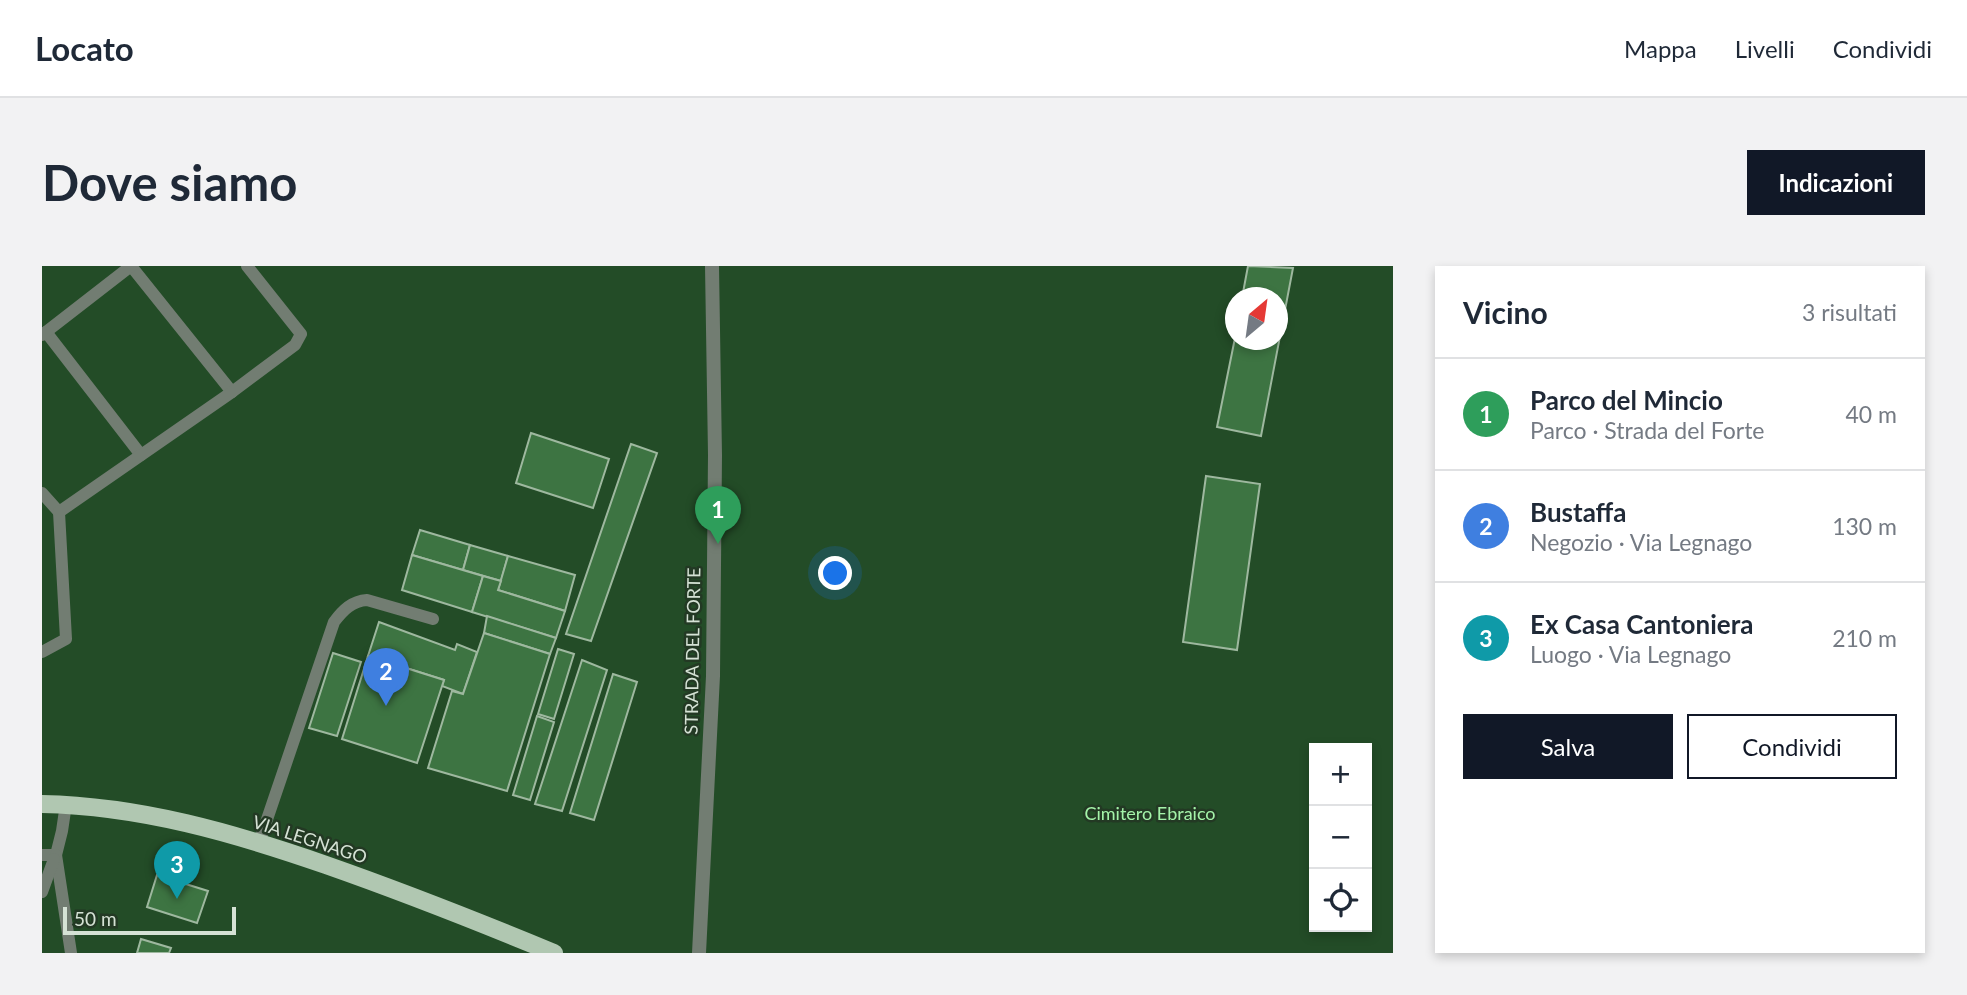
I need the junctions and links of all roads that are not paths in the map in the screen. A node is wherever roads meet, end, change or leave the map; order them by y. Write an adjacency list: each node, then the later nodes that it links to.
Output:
1 (131, 266): 4 (lane); 5 (lane)
2 (247, 266): 5 (lane)
3 (712, 266): 19 (street, STRADA DEL FORTE)
4 (44, 333): 6 (lane)
5 (232, 392): 6 (lane)
6 (141, 455): 8 (lane)
7 (42, 493): 8 (lane)
8 (59, 512): 10 (lane)
9 (433, 619): 13 (lane)
10 (42, 652)
11 (42, 804): 12 (main road, VIA LEGNAGO)
12 (66, 804): 13 (main road, VIA LEGNAGO); 15 (lane)
13 (259, 843): 18 (main road, VIA LEGNAGO)
14 (42, 855): 15 (lane)
15 (56, 855): 16 (lane); 17 (lane)
16 (42, 892)
17 (71, 953)
18 (554, 953)
19 (699, 953)

